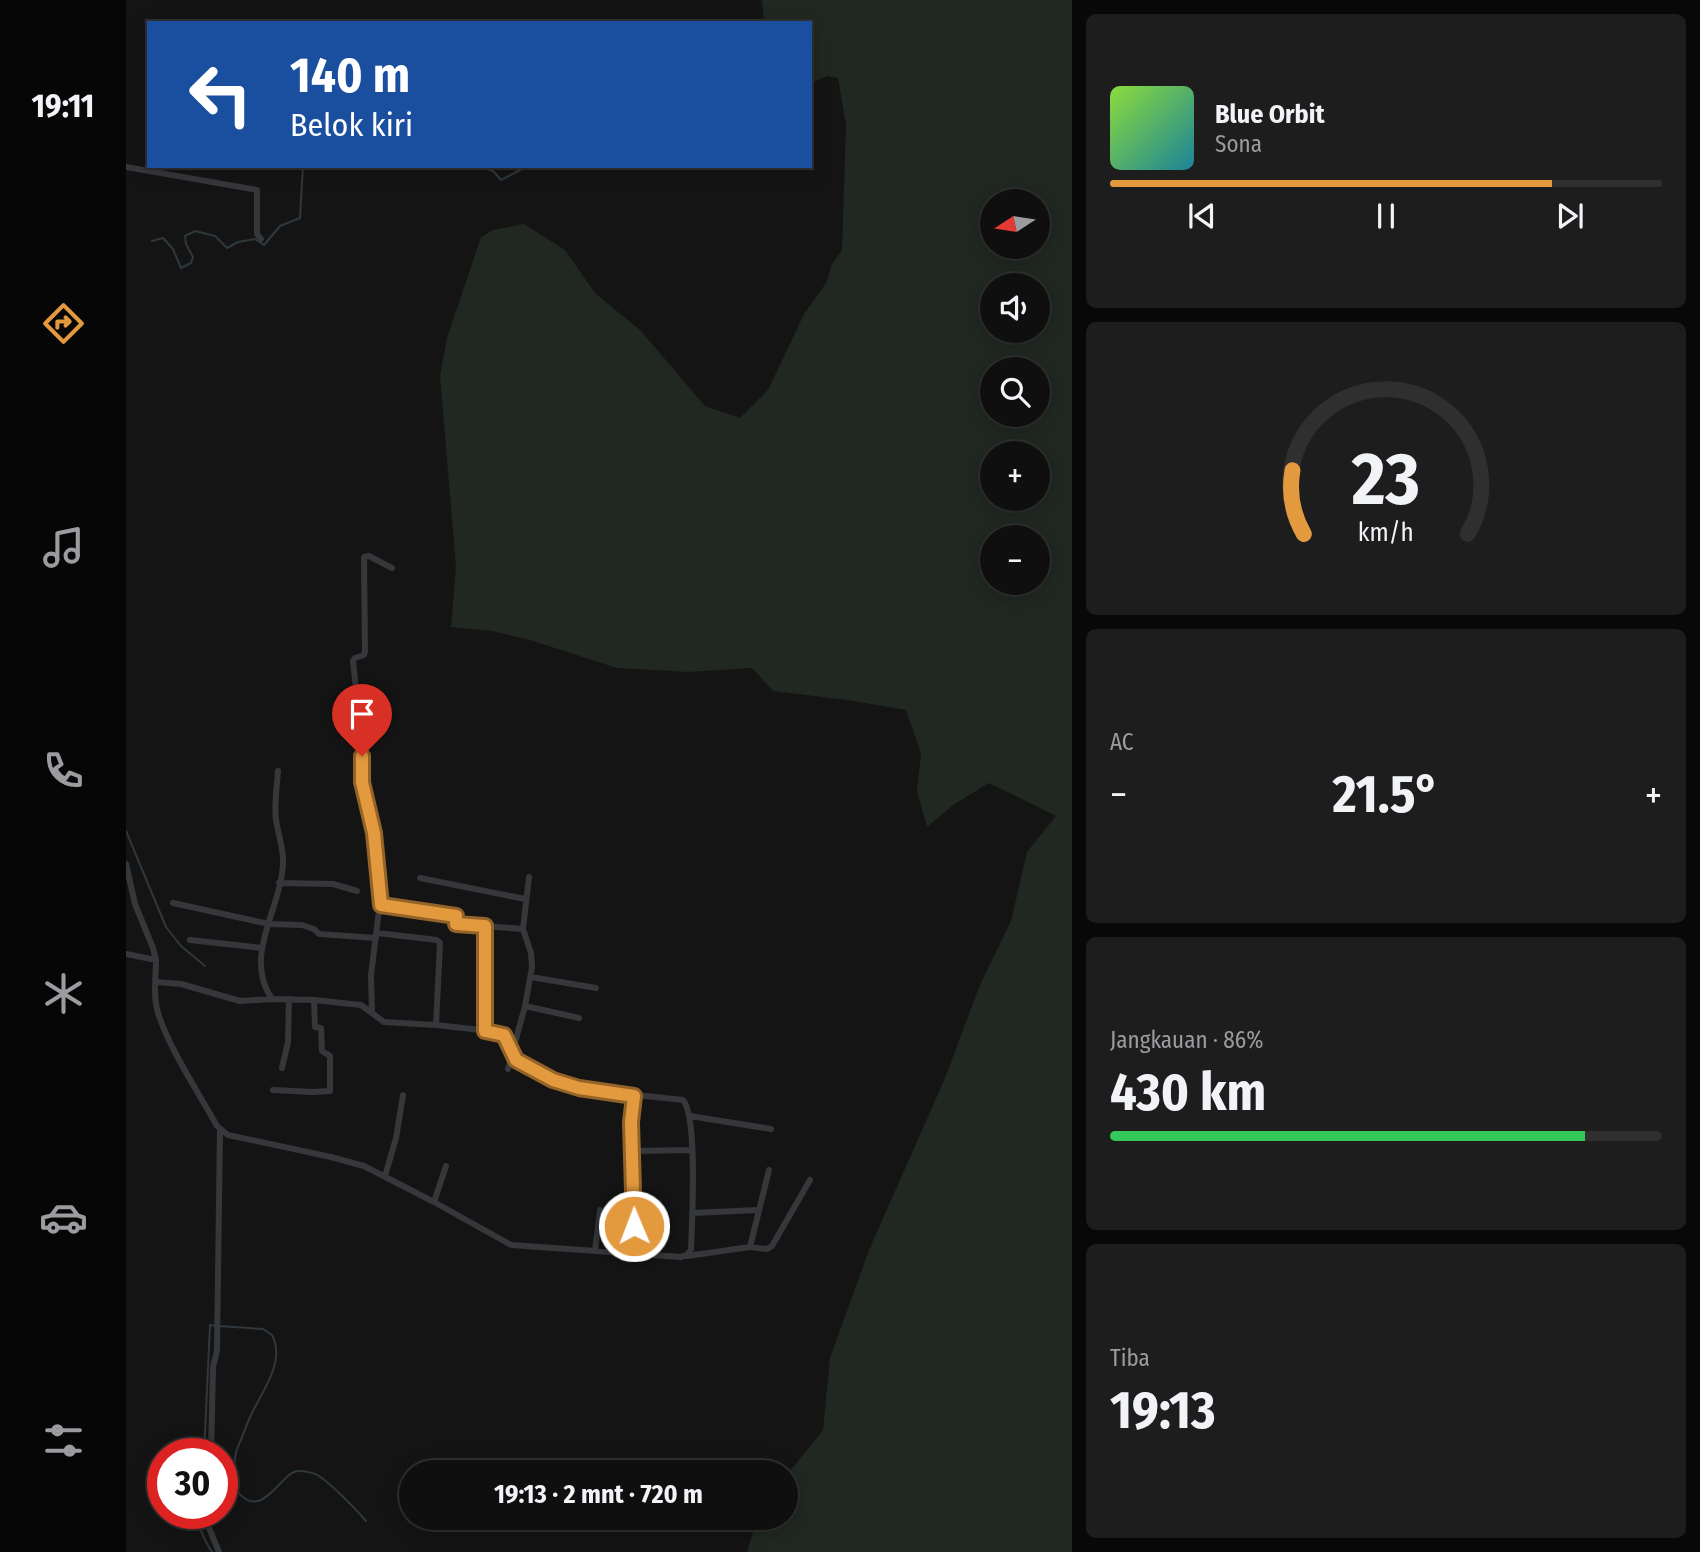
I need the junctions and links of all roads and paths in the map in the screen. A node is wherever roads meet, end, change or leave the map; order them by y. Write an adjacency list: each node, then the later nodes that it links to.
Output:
1 (126, 167): 2 (street)
2 (261, 239)
3 (392, 568): 12 (street)
4 (278, 771): 8 (street)
5 (126, 864): 20 (street)
6 (529, 877): 10 (street)
7 (420, 878): 10 (street)
8 (279, 883): 9 (street); 13 (street)
9 (357, 891)
10 (525, 899): 15 (street)
11 (173, 902): 13 (street)
12 (381, 905): 14 (street); 16 (street)
13 (269, 924): 16 (street); 18 (street)
14 (485, 926): 15 (street); 31 (street)
15 (523, 929): 21 (street)
16 (376, 936): 28 (street); 30 (street)
17 (190, 940): 18 (street)
18 (262, 948): 24 (street)
19 (126, 954): 20 (street)
20 (156, 960): 22 (street)
21 (531, 977): 23 (street); 27 (street)
22 (156, 982): 24 (street); 39 (street)
23 (596, 988)
24 (272, 999): 25 (street)
25 (289, 999): 26 (street); 33 (street)
26 (314, 1000): 28 (street); 35 (street)
27 (525, 1006): 29 (street); 32 (street)
28 (372, 1012): 30 (street)
29 (579, 1018)
30 (436, 1025): 31 (street)
31 (485, 1031): 32 (street)
32 (512, 1050): 34 (street); 37 (street)
33 (282, 1068)
34 (508, 1069)
35 (273, 1090)
36 (403, 1095): 45 (street)
37 (634, 1096): 38 (street); 42 (street)
38 (690, 1116): 40 (street); 41 (street)
39 (220, 1129): 45 (street); 55 (street)
40 (771, 1129)
41 (691, 1150): 42 (street); 50 (street)
42 (634, 1151): 51 (street)
43 (446, 1166): 47 (street)
44 (769, 1170): 49 (street)
45 (385, 1176): 47 (street)
46 (810, 1180): 52 (street)
47 (434, 1202): 53 (street)
48 (600, 1210): 53 (street)
49 (758, 1210): 50 (street); 52 (street)
50 (692, 1213): 54 (street)
51 (634, 1226)
52 (750, 1247): 54 (street)
53 (595, 1251): 54 (street)
54 (681, 1257)
55 (211, 1438)
56 (209, 1529): 57 (street)
57 (219, 1552)

